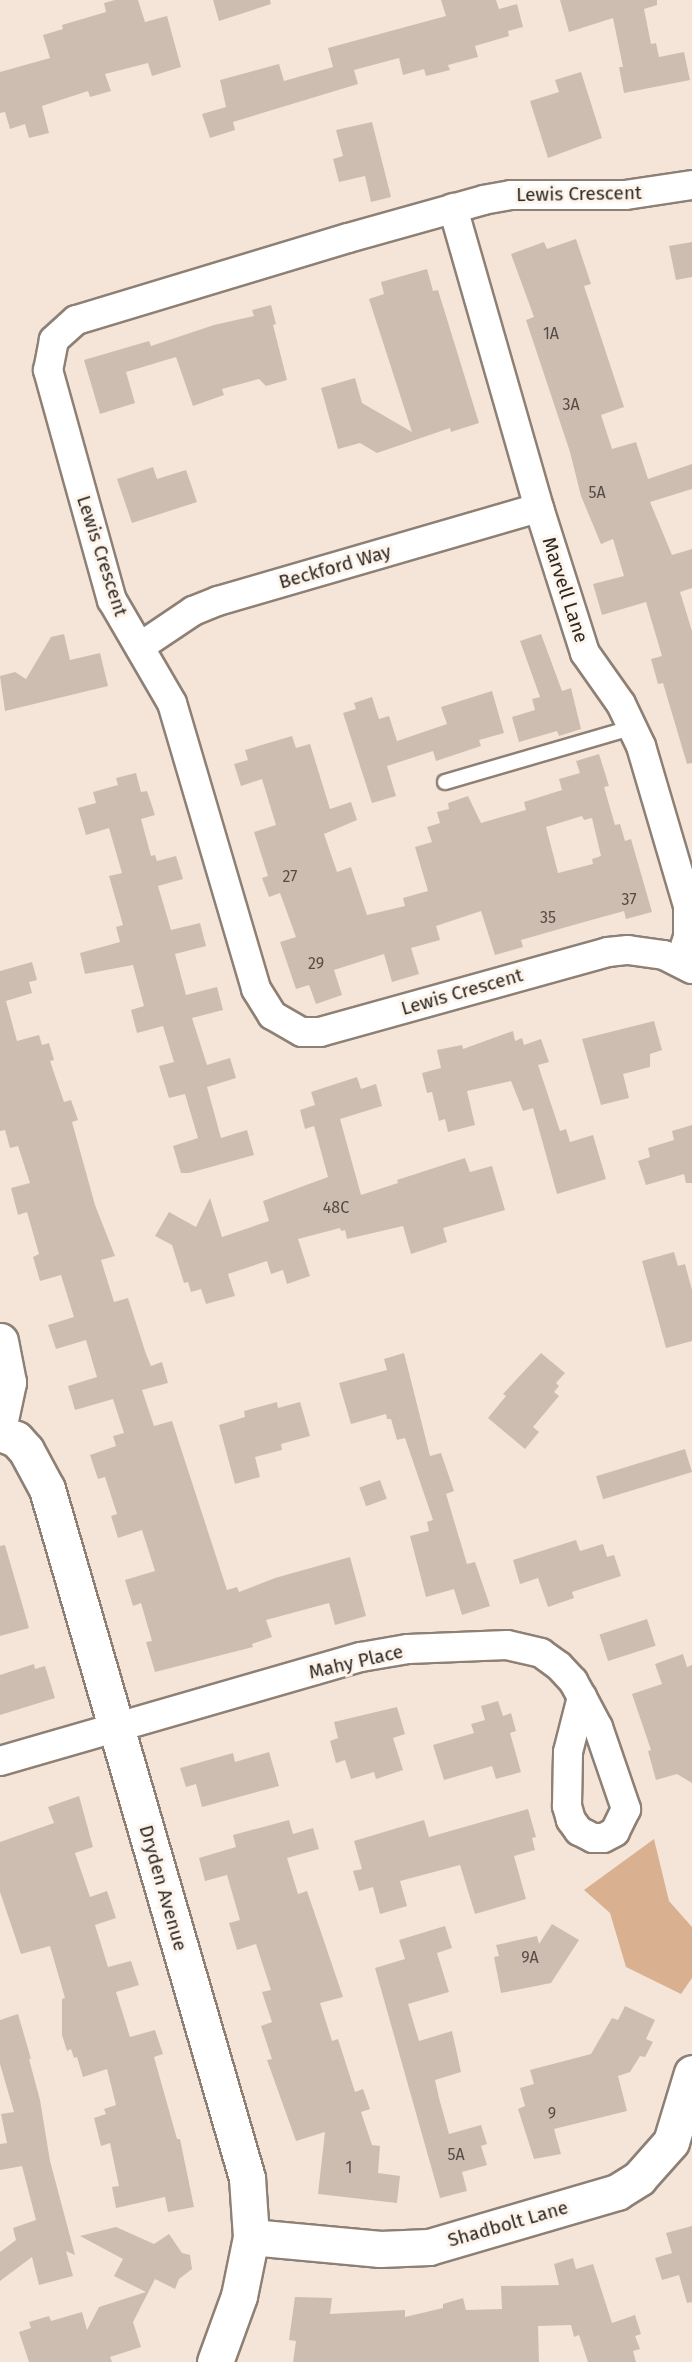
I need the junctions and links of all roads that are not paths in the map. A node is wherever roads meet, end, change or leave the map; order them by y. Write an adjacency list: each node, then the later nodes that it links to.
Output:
1 (692, 185): 2 (street, Lewis Crescent)
2 (453, 208): 3 (street, Marvell Lane); 4 (street, Lewis Crescent)
3 (539, 508): 4 (street, Beckford Way); 5 (street, Marvell Lane)
4 (141, 646): 7 (street, Lewis Crescent)
5 (634, 727): 6 (lane); 7 (street, Marvell Lane)
6 (445, 782)
7 (686, 965)
8 (0, 1341): 9 (street)
9 (0, 1421)
10 (0, 1433): 12 (street, Dryden Avenue)
11 (582, 1697): 12 (street, Mahy Place)
12 (117, 1727): 13 (street, Mahy Place); 15 (street, Dryden Avenue)
13 (0, 1761)
14 (692, 2073): 15 (street, Shadbolt Lane)
15 (251, 2237): 16 (street, Dryden Avenue)
16 (215, 2362)

